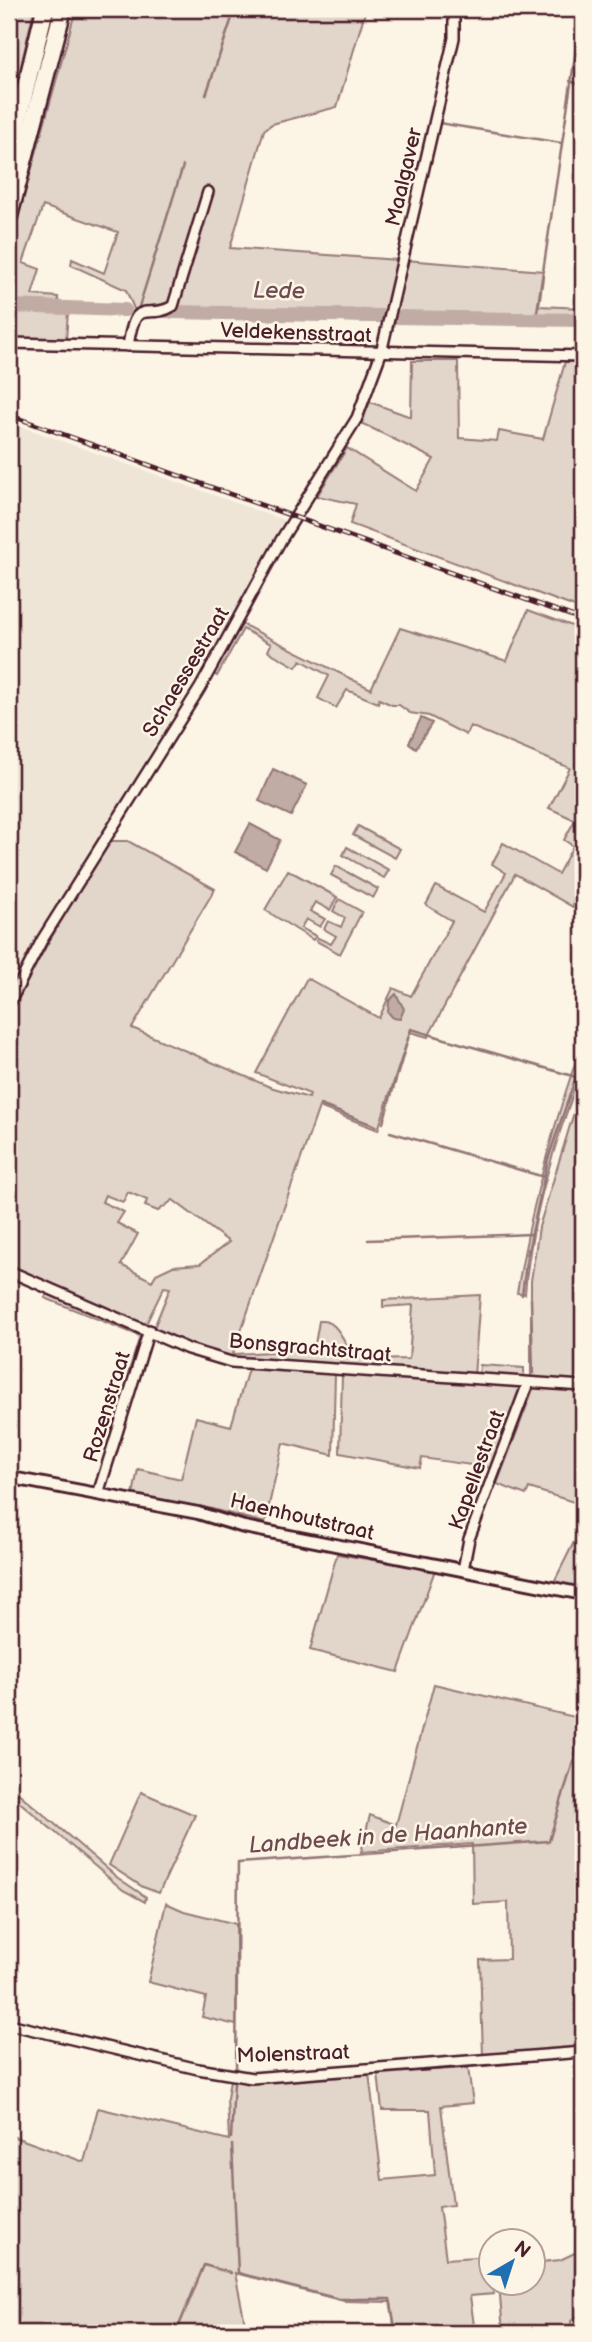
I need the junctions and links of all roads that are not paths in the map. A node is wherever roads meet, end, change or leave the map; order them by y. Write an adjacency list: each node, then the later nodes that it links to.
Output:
1 (45, 9): 4 (highway)
2 (63, 9): 6 (highway)
3 (454, 9): 9 (street, Maalgaver)
4 (9, 156)
5 (208, 192): 8 (street)
6 (9, 216)
7 (9, 343): 8 (street, Veldekensstraat)
8 (128, 346): 9 (street, Veldekensstraat)
9 (382, 353): 10 (street, Veldekensstraat); 11 (street, Schaessestraat)
10 (583, 356)
11 (9, 1004)
12 (9, 1271): 13 (street, Bonsgrachtstraat)
13 (149, 1330): 14 (street, Bonsgrachtstraat); 18 (street, Rozenstraat)
14 (528, 1383): 15 (street, Bonsgrachtstraat); 19 (street, Kapellestraat)
15 (583, 1386)
16 (10, 1475): 17 (street); 18 (street, Haenhoutstraat)
17 (9, 1489)
18 (98, 1494): 19 (street, Haenhoutstraat)
19 (463, 1570): 20 (street, Haenhoutstraat)
20 (583, 1594)
21 (9, 2024): 22 (street, Molenstraat)
22 (583, 2052)

